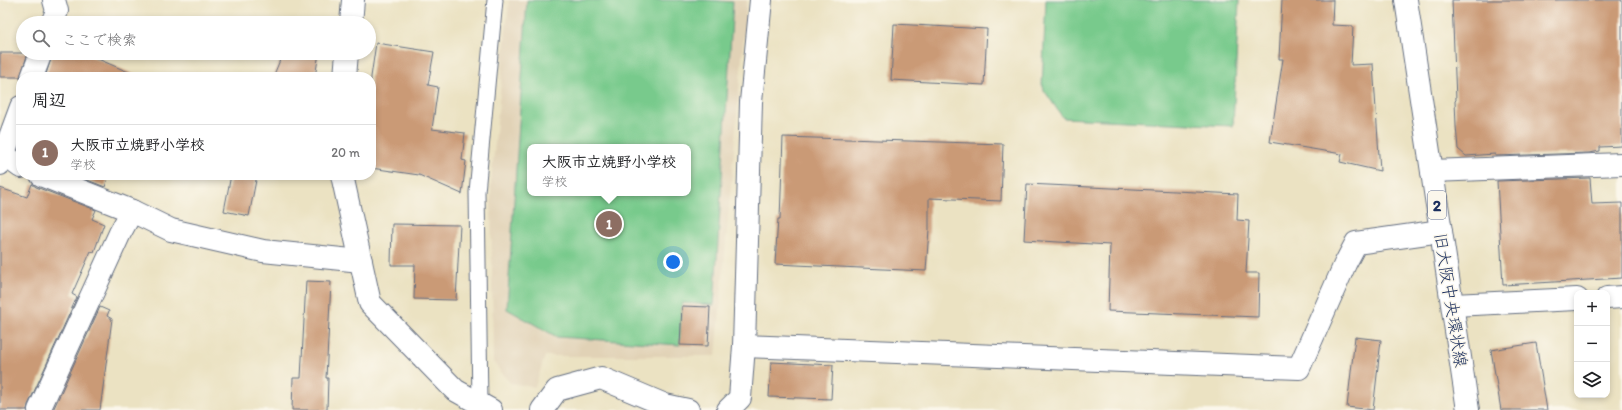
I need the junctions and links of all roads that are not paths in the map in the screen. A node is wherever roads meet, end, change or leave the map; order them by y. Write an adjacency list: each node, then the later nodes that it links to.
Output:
1 (54, 0): 6 (street)
2 (353, 0): 7 (street)
3 (494, 0): 27 (lane)
4 (761, 0): 26 (street)
5 (1406, 0): 16 (street, 旧大阪中央環状線 / 2)
6 (55, 16)
7 (352, 16)
8 (38, 60): 10 (street)
9 (346, 60): 11 (street)
10 (34, 72)
11 (345, 72)
12 (16, 120): 13 (street)
13 (1, 157): 14 (street)
14 (16, 164)
15 (1622, 164): 16 (street)
16 (1432, 171): 20 (street, 旧大阪中央環状線 / 2)
17 (54, 180): 19 (street)
18 (343, 180): 21 (street)
19 (132, 211): 21 (street); 28 (street)
20 (1441, 231): 25 (street, 旧大阪中央環状線 / 2); 26 (street)
21 (361, 261): 27 (street)
22 (1622, 297): 23 (street)
23 (1610, 298)
24 (1574, 299): 25 (street)
25 (1453, 305): 32 (street, 旧大阪中央環状線 / 2)
26 (744, 346): 31 (street)
27 (486, 407)
28 (39, 410)
29 (542, 410): 30 (street)
30 (688, 410)
31 (728, 410)
32 (1468, 410)

